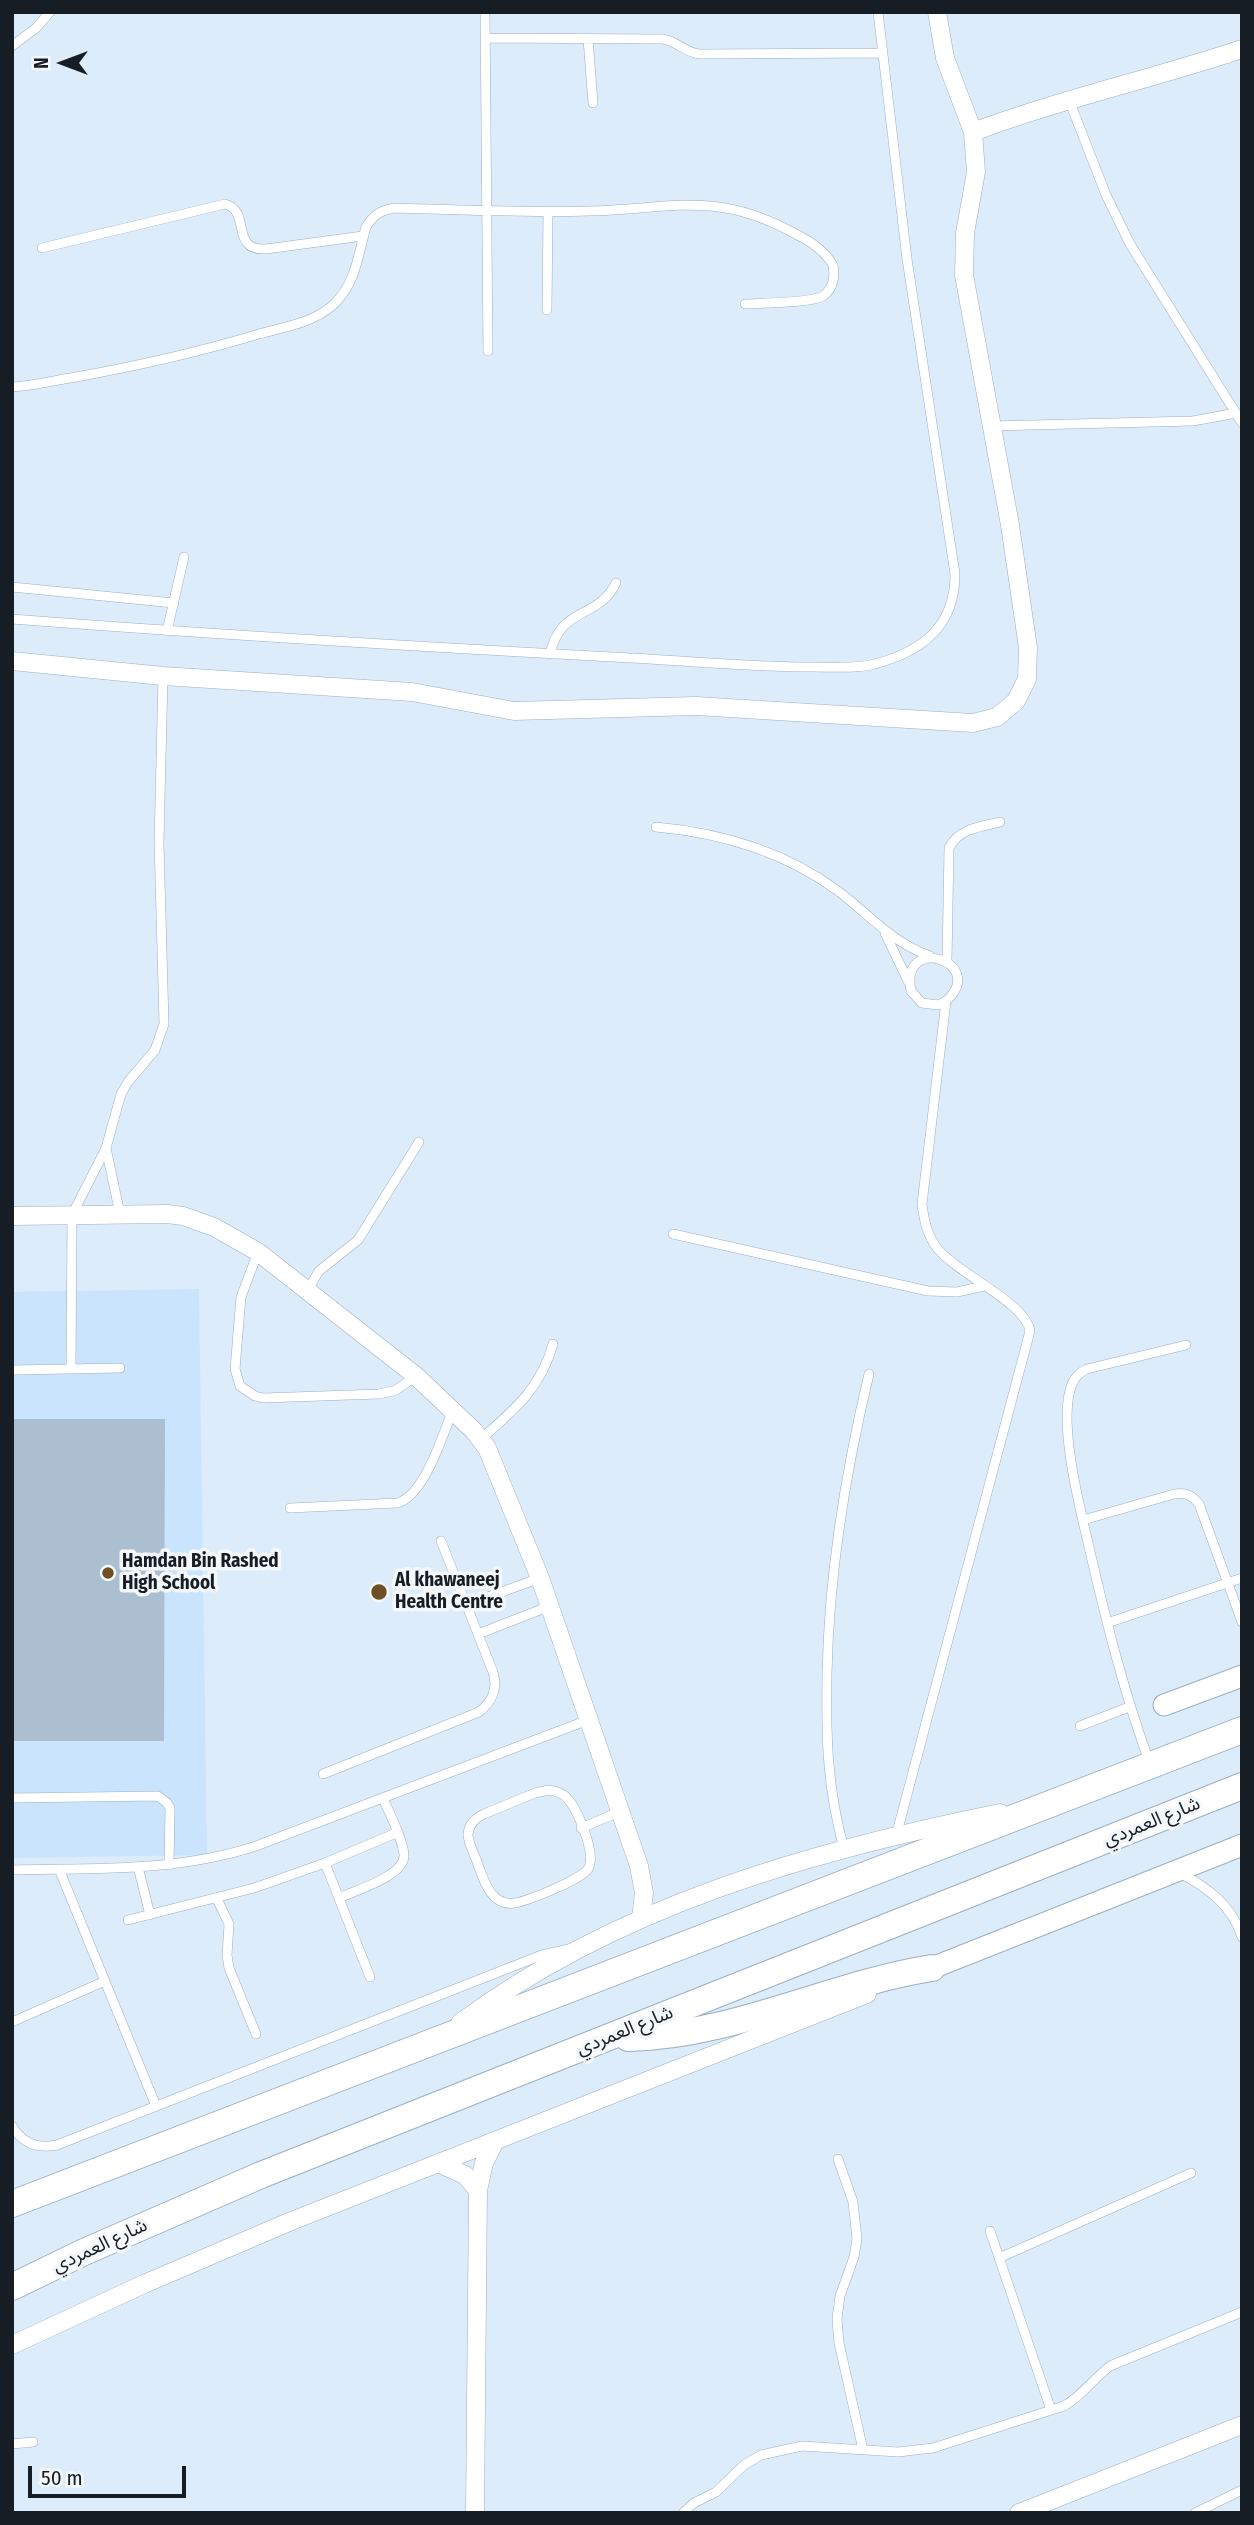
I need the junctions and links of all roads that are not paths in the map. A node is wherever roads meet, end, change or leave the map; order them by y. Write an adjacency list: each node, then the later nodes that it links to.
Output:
1 (50, 12): 7 (lane)
2 (485, 12): 5 (lane)
3 (878, 12): 9 (lane)
4 (936, 12): 12 (street)
5 (486, 38): 6 (lane); 13 (lane)
6 (588, 39): 9 (lane); 11 (lane)
7 (12, 46)
8 (1242, 48): 10 (street)
9 (882, 53): 30 (lane)
10 (1069, 98): 12 (street); 21 (lane)
11 (593, 103)
12 (973, 132): 23 (street)
13 (488, 211): 14 (lane); 15 (lane); 19 (lane)
14 (548, 212): 17 (lane); 18 (lane)
15 (363, 236): 16 (lane); 20 (lane)
16 (43, 248)
17 (745, 304)
18 (547, 310)
19 (488, 351)
20 (12, 387)
21 (1236, 412): 22 (lane); 23 (lane)
22 (1242, 423)
23 (992, 426): 32 (street)
24 (184, 556): 27 (lane)
25 (616, 583): 30 (lane)
26 (12, 587): 27 (lane)
27 (174, 603): 29 (lane)
28 (12, 619): 29 (lane)
29 (167, 631): 30 (lane)
30 (550, 654)
31 (12, 662): 32 (street)
32 (163, 676): 41 (lane)
33 (1000, 822): 37 (lane)
34 (656, 827): 35 (lane)
35 (884, 932): 36 (lane); 38 (lane)
36 (932, 957): 37 (lane); 38 (lane)
37 (947, 961): 39 (lane)
38 (909, 982): 39 (lane)
39 (946, 1001): 47 (lane)
40 (419, 1142): 48 (lane)
41 (106, 1148): 42 (lane); 43 (lane)
42 (120, 1214): 43 (street); 46 (street)
43 (72, 1215): 44 (street); 52 (lane)
44 (12, 1216)
45 (673, 1234): 47 (lane)
46 (258, 1252): 48 (street); 55 (lane)
47 (984, 1286): 84 (lane)
48 (307, 1291): 55 (street)
49 (553, 1344): 57 (lane)
50 (1186, 1345): 59 (lane)
51 (120, 1368): 52 (lane)
52 (71, 1369): 53 (lane)
53 (14, 1370)
54 (869, 1374): 86 (lane)
55 (416, 1376): 56 (street)
56 (452, 1412): 57 (street); 58 (lane)
57 (481, 1439): 61 (street)
58 (290, 1508)
59 (1083, 1520): 63 (lane); 67 (lane)
60 (441, 1541): 64 (lane)
61 (540, 1577): 64 (lane); 65 (street)
62 (1242, 1578): 63 (lane)
63 (1227, 1583): 66 (lane); 67 (lane)
64 (466, 1605): 68 (lane)
65 (550, 1606): 68 (lane); 72 (street)
66 (1242, 1622)
67 (1107, 1623): 71 (lane)
68 (478, 1634): 76 (lane)
69 (1242, 1676): 70 (street)
70 (1164, 1705)
71 (1129, 1707): 73 (lane); 75 (lane)
72 (588, 1720): 79 (lane); 81 (street)
73 (1080, 1726)
74 (1242, 1730): 75 (main road)
75 (1151, 1765): 80 (main road)
76 (323, 1774)
77 (1242, 1786): 105 (main road, شارع العمردي)
78 (12, 1798): 88 (lane)
79 (383, 1798): 83 (lane); 88 (lane)
80 (1052, 1804): 84 (street); 106 (main road)
81 (619, 1812): 82 (lane); 96 (street)
82 (582, 1828): 82 (lane)
83 (396, 1833): 87 (lane); 93 (lane)
84 (895, 1836): 86 (street)
85 (1242, 1845): 92 (street)
86 (844, 1849): 96 (street)
87 (325, 1863): 93 (lane); 94 (lane)
88 (169, 1866): 89 (lane)
89 (138, 1867): 90 (lane); 95 (lane)
90 (59, 1869): 91 (lane); 102 (lane)
91 (12, 1870)
92 (1175, 1871): 98 (lane); 100 (street)
93 (339, 1898): 101 (lane)
94 (217, 1899): 95 (lane); 104 (lane)
95 (150, 1915): 97 (lane)
96 (641, 1919): 99 (street)
97 (128, 1920)
98 (1241, 1932)
99 (581, 1948): 106 (street); 107 (lane)
100 (932, 1968): 105 (main road); 110 (street)
101 (370, 1977)
102 (105, 1981): 103 (lane); 107 (lane)
103 (12, 2022)
104 (256, 2034)
105 (606, 2038): 118 (main road, شارع العمردي)
106 (433, 2043): 115 (main road)
107 (156, 2106): 109 (lane)
108 (12, 2126): 109 (lane)
109 (15, 2137)
110 (495, 2141): 112 (street); 114 (street)
111 (838, 2159): 125 (lane)
112 (438, 2163): 114 (street); 120 (street)
113 (1191, 2173): 117 (lane)
114 (478, 2190): 127 (street)
115 (12, 2204)
116 (990, 2231): 117 (lane)
117 (999, 2258): 121 (lane)
118 (12, 2287)
119 (1242, 2312): 121 (lane)
120 (12, 2345)
121 (1051, 2410): 125 (lane)
122 (1242, 2425): 129 (street)
123 (33, 2442): 124 (lane)
124 (12, 2444)
125 (863, 2450): 128 (lane)
126 (1242, 2490): 130 (lane)
127 (475, 2513)
128 (683, 2513)
129 (1019, 2513)
130 (1195, 2513)

